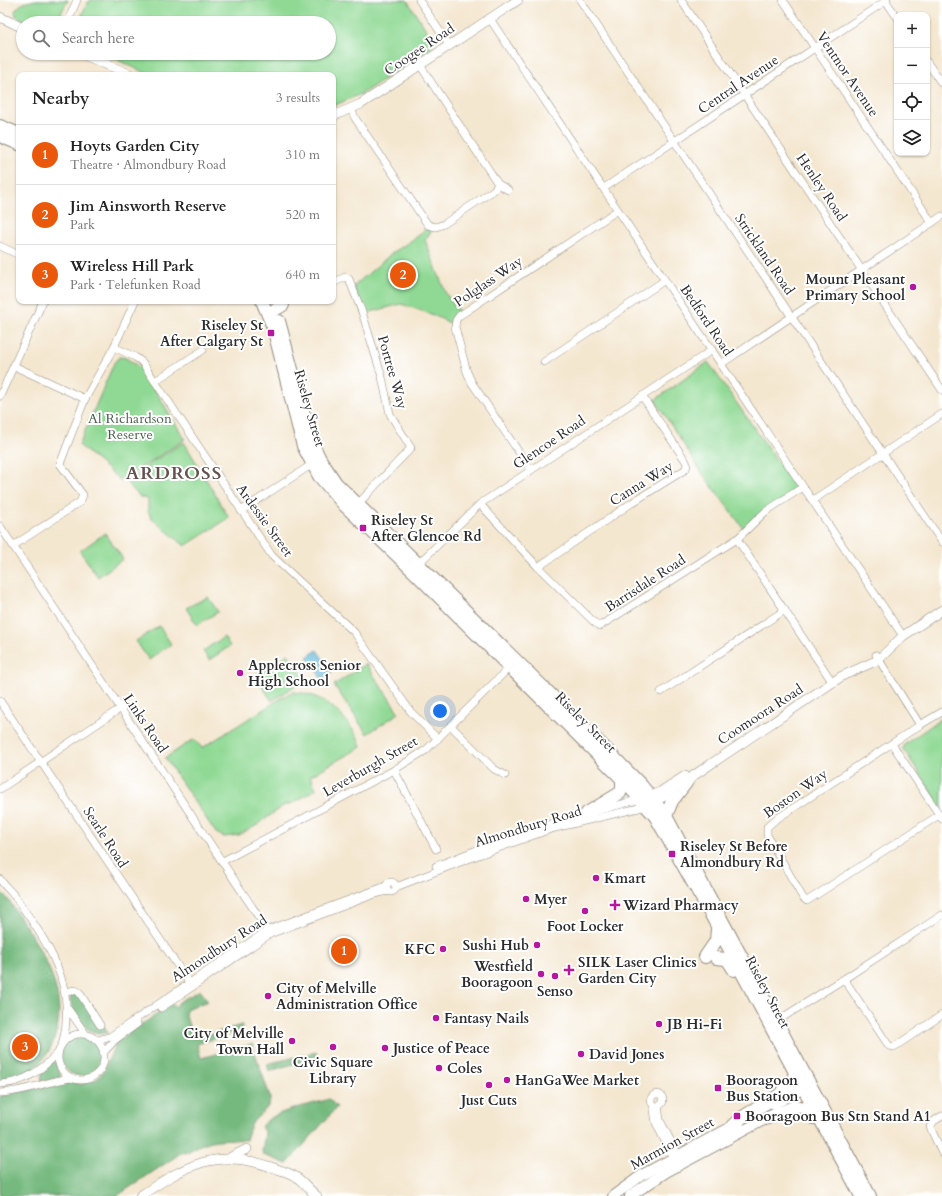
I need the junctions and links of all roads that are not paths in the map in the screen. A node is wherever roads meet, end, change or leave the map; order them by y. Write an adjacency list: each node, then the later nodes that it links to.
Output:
1 (77, 0): 9 (street)
2 (419, 0): 13 (street)
3 (518, 0): 11 (street, Coogee Road)
4 (580, 0): 26 (street, Strickland Road)
5 (681, 0): 20 (street, Henley Road)
6 (783, 0): 14 (street, Ventnor Avenue)
7 (886, 0): 8 (street); 14 (street, Central Avenue)
8 (894, 12)
9 (70, 16)
10 (0, 17): 12 (street)
11 (490, 19): 13 (street, Coogee Road); 29 (street, Bedford Road)
12 (16, 25)
13 (449, 45): 16 (street, Coogee Road)
14 (815, 48): 20 (street, Central Avenue); 33 (street, Ventnor Avenue)
15 (96, 60): 18 (street)
16 (420, 65): 21 (street, Coogee Road); 28 (street)
17 (930, 66): 19 (street)
18 (125, 72)
19 (942, 84)
20 (745, 95): 26 (street, Central Avenue); 36 (street, Henley Road)
21 (351, 109): 22 (street, Coogee Road); 28 (street)
22 (336, 115)
23 (0, 126): 24 (highway)
24 (16, 133)
25 (0, 136): 27 (highway)
26 (675, 142): 29 (street, Central Avenue); 42 (street, Strickland Road)
27 (16, 143)
28 (498, 184): 30 (street)
29 (604, 188): 31 (street, Bedford Road)
30 (508, 190)
31 (618, 210): 37 (street, Bedford Road); 57 (street, Polglass Way)
32 (942, 216): 33 (street)
33 (932, 223): 36 (street)
34 (0, 246): 35 (street)
35 (16, 254)
36 (862, 269): 42 (street); 50 (street, Henley Road)
37 (665, 280): 45 (street, Bedford Road); 46 (street)
38 (336, 282): 61 (street, Portree Way)
39 (42, 304): 48 (street)
40 (134, 304): 43 (street)
41 (278, 306): 56 (highway, Riseley Street); 56 (highway, Riseley Street)
42 (791, 316): 47 (street); 55 (street, Strickland Road)
43 (114, 347): 49 (street, Ardessie Street); 53 (street)
44 (203, 350): 49 (street)
45 (712, 350): 47 (street, Bedford Road); 52 (street, Glencoe Road)
46 (544, 362)
47 (721, 364): 58 (street, Bedford Road)
48 (14, 366): 51 (street); 53 (street)
49 (155, 381): 62 (street, Ardessie Street)
50 (942, 390)
51 (0, 396)
52 (642, 396): 57 (street, Glencoe Road); 68 (street, Canna Way)
53 (85, 399): 66 (street)
54 (942, 414): 55 (street)
55 (882, 452): 59 (street); 65 (street, Strickland Road)
56 (316, 462): 61 (highway, Riseley Street); 62 (street)
57 (531, 470): 60 (street, Glencoe Road)
58 (803, 487): 59 (street, Bedford Road); 64 (street, Barrisdale Road)
59 (813, 500): 71 (street, Bedford Road)
60 (480, 504): 67 (street, Glencoe Road); 68 (street, Barrisdale Road)
61 (354, 508): 67 (highway, Riseley Street)
62 (241, 512): 81 (street, Ardessie Street)
63 (0, 526): 66 (street, Links Road)
64 (737, 539): 68 (street, Barrisdale Road); 69 (street)
65 (942, 542)
66 (13, 546): 77 (street, Links Road)
67 (415, 567): 73 (highway, Riseley Street); 89 (highway, Riseley Street)
68 (538, 567)
69 (785, 610): 74 (street); 75 (street)
70 (942, 610): 71 (street, Coomoora Road)
71 (902, 636): 72 (street, Coomoora Road)
72 (877, 658): 74 (street, Coomoora Road); 79 (street)
73 (510, 667): 80 (street, Leverburgh Street); 86 (highway, Riseley Street)
74 (832, 682): 87 (street, Coomoora Road)
75 (662, 692)
76 (0, 701): 83 (street, Searle Road)
77 (121, 708): 83 (street); 94 (street, Links Road)
78 (942, 712): 79 (street, Boston Way)
79 (920, 725): 82 (street, Boston Way)
80 (451, 726): 81 (street, Leverburgh Street); 85 (street)
81 (438, 739): 84 (street, Leverburgh Street)
82 (892, 744): 92 (street); 92 (street, Boston Way)
83 (41, 761): 88 (street); 102 (street, Searle Road)
84 (394, 770): 93 (street); 94 (street, Leverburgh Street)
85 (505, 775)
86 (622, 779): 89 (highway, Riseley Street); 90 (highway)
87 (690, 779): 89 (street, Coomoora Road); 91 (highway)
88 (0, 789)
89 (649, 801): 90 (street, Almondbury Road); 91 (highway, Riseley Street); 96 (street, Almondbury Road); 98 (highway, Riseley Street)
90 (587, 814): 96 (street, Almondbury Road)
91 (666, 816): 106 (highway, Riseley Street)
92 (940, 817)
93 (436, 849)
94 (223, 861): 99 (street, Links Road)
95 (0, 880): 103 (street)
96 (395, 885): 99 (street, Almondbury Road)
97 (942, 915): 101 (street)
98 (717, 929): 100 (highway, Riseley Street); 100 (highway)
99 (269, 932): 102 (street, Almondbury Road)
100 (744, 978): 113 (highway, Riseley Street)
101 (844, 979): 105 (street); 106 (street)
102 (190, 985): 109 (street, Almondbury Road); 111 (street, Almondbury Road)
103 (65, 992): 104 (street); 107 (street)
104 (68, 1009): 108 (street); 110 (street)
105 (942, 1015)
106 (777, 1021): 116 (highway, Riseley Street)
107 (100, 1025)
108 (85, 1033): 109 (street); 110 (street)
109 (98, 1040): 111 (street)
110 (63, 1041): 112 (street)
111 (105, 1051): 114 (street)
112 (57, 1054): 114 (street); 115 (street)
113 (795, 1074): 116 (highway, Riseley Street); 121 (highway)
114 (71, 1078): 117 (street)
115 (0, 1084)
116 (809, 1090): 120 (main road, Marmion Street); 121 (main road, Marmion Street); 122 (highway, Riseley Street); 134 (highway, Riseley Street)
117 (0, 1093)
118 (655, 1105): 127 (street)
119 (942, 1116): 124 (street)
120 (765, 1119): 122 (highway); 127 (main road, Marmion Street)
121 (732, 1126): 127 (main road, Marmion Street)
122 (835, 1148): 133 (highway, Riseley Street)
123 (248, 1149): 125 (street)
124 (942, 1153)
125 (230, 1158): 126 (street); 130 (street)
126 (220, 1160): 128 (street); 129 (street)
127 (678, 1161): 131 (main road, Marmion Street); 132 (main road, Marmion Street)
128 (140, 1196)
129 (309, 1196)
130 (317, 1196)
131 (613, 1196)
132 (630, 1196)
133 (861, 1196)
134 (870, 1196)

